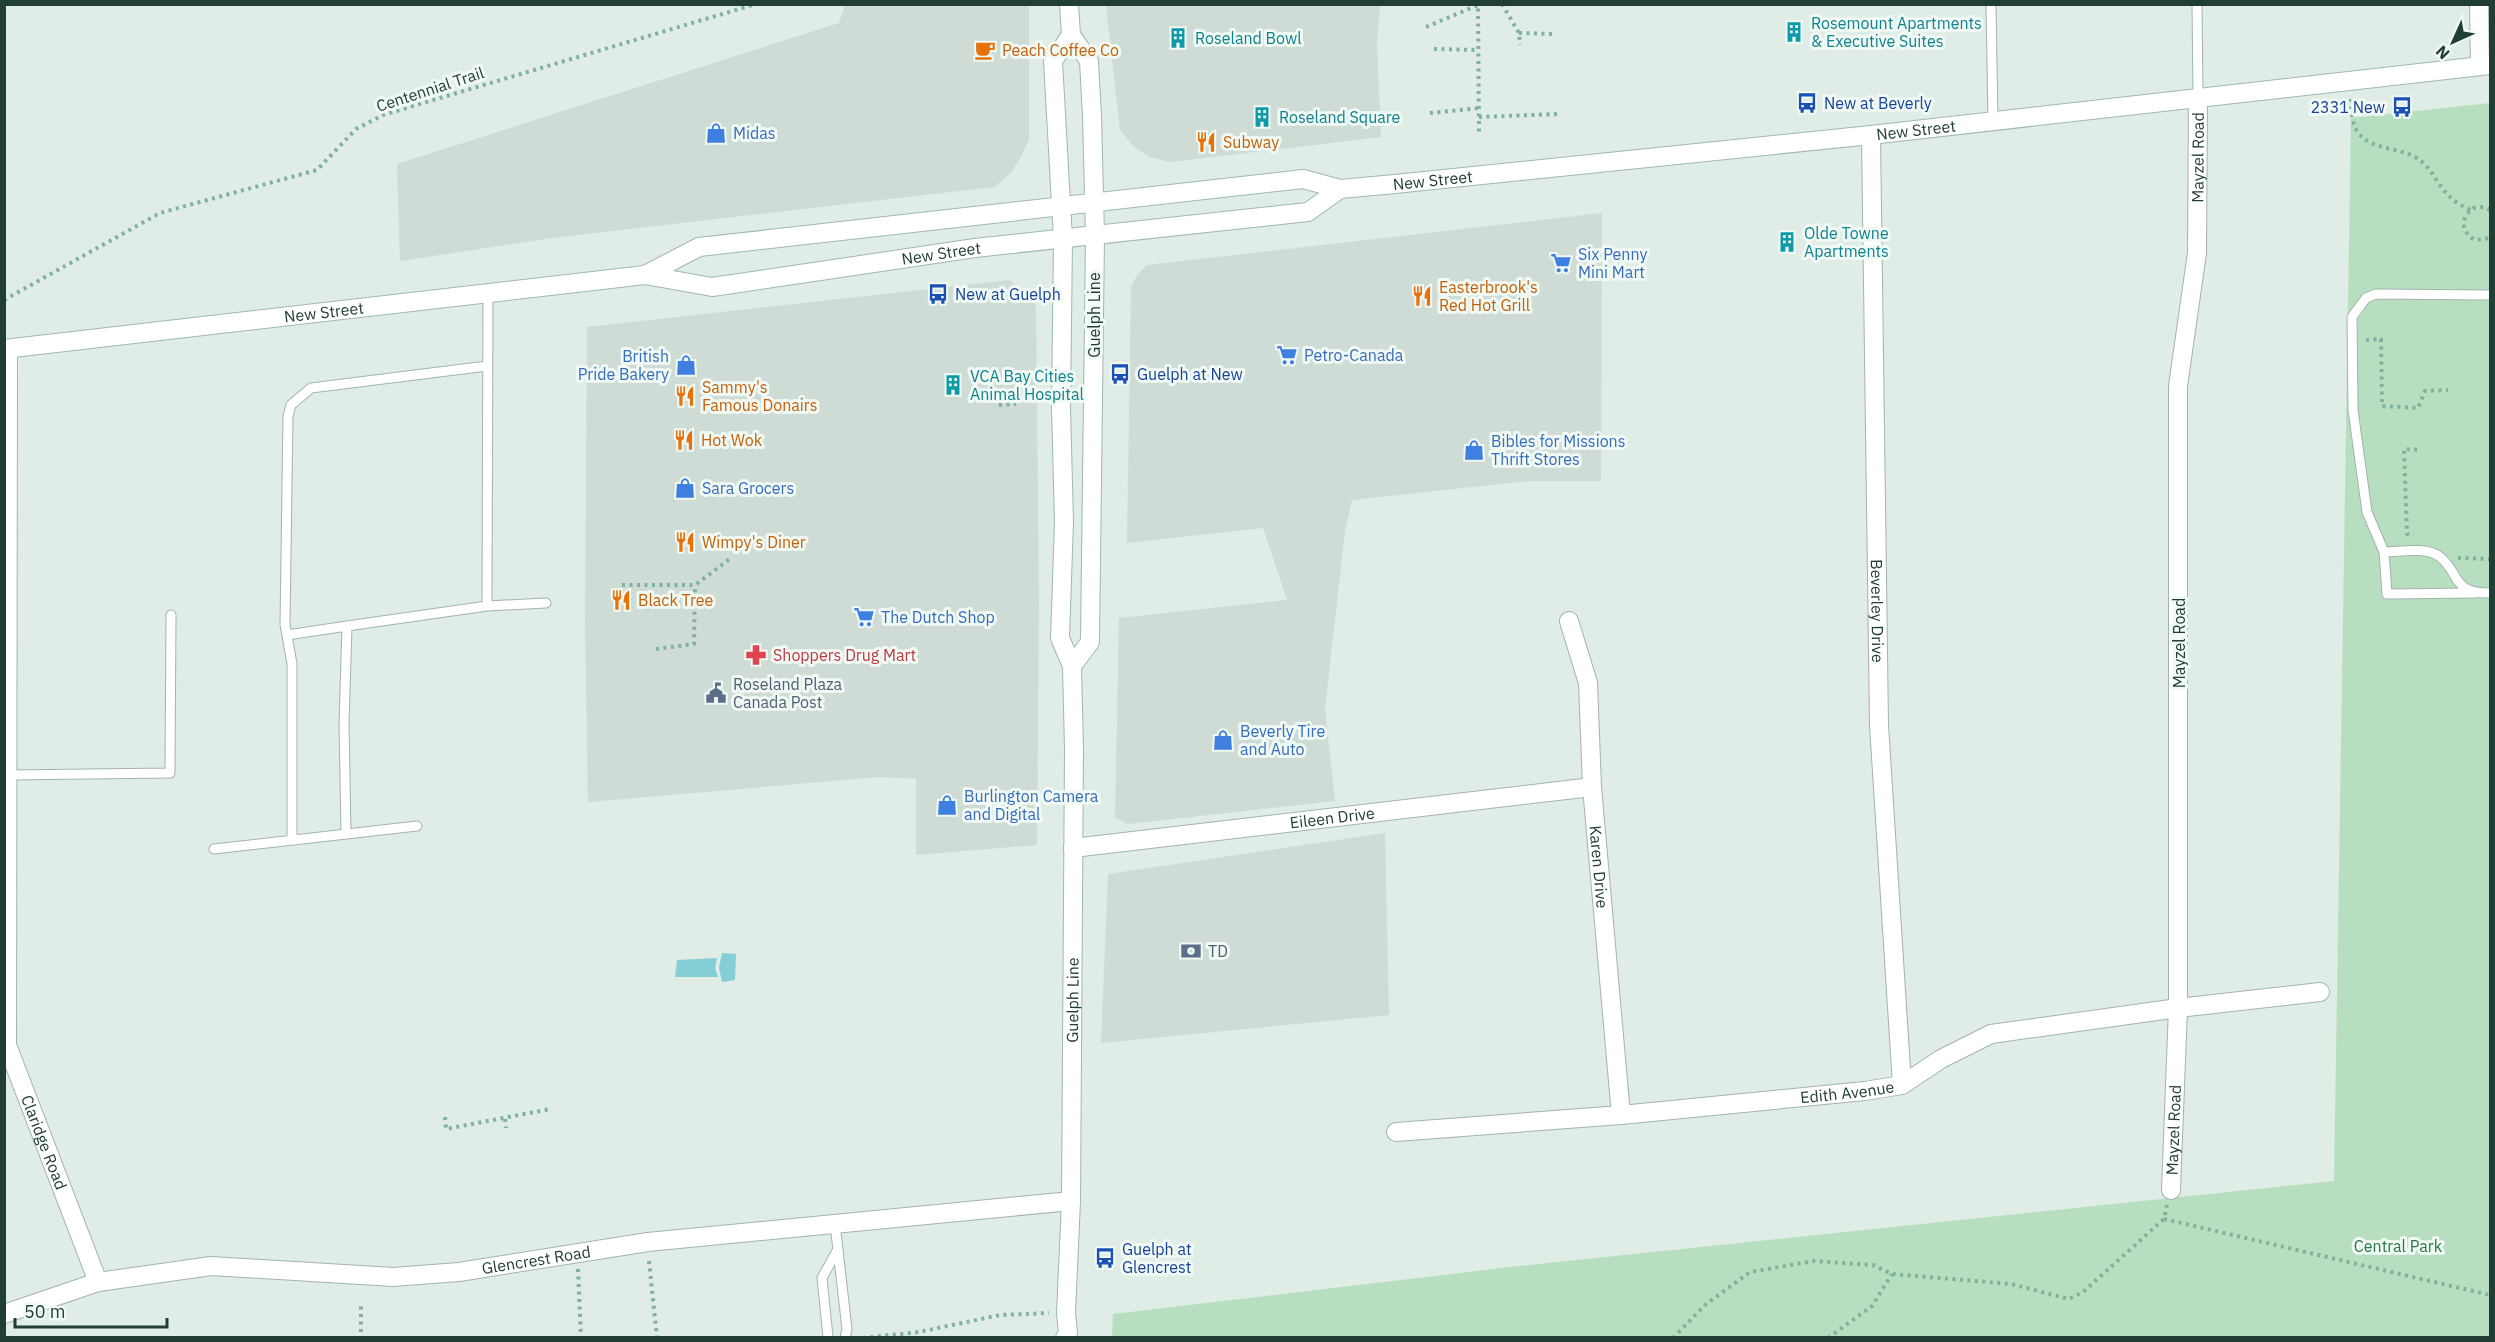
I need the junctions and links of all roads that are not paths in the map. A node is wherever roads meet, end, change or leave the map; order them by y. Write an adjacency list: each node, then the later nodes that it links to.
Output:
1 (1069, 4): 5 (street)
2 (1991, 4): 8 (lane)
3 (2197, 4): 7 (lane)
4 (2479, 4): 6 (street)
5 (1071, 35): 11 (street, Guelph Line); 12 (street, Guelph Line)
6 (2485, 66): 7 (street, New Street)
7 (2198, 98): 8 (street, New Street); 40 (street, Mayzel Road)
8 (1993, 122): 9 (street, New Street)
9 (1871, 135): 10 (street, New Street); 41 (street, Beverley Drive)
10 (1340, 189): 11 (street, New Street); 13 (street, New Street)
11 (1094, 202): 12 (street, New Street); 13 (street, Guelph Line)
12 (1061, 205): 14 (street, Guelph Line); 15 (street, New Street)
13 (1095, 236): 14 (street, New Street); 30 (street, Guelph Line)
14 (1063, 239): 15 (street, New Street); 30 (street, Guelph Line)
15 (645, 275): 16 (street, New Street)
16 (488, 295): 18 (street, New Street); 19 (lane)
17 (2490, 295): 21 (lane)
18 (6, 349): 20 (street, Claridge Road)
19 (487, 366): 25 (lane); 29 (lane)
20 (6, 540): 31 (street, Claridge Road)
21 (2384, 552): 22 (lane); 22 (lane)
22 (2476, 593): 23 (lane)
23 (2490, 593)
24 (546, 603): 25 (lane)
25 (487, 606): 28 (lane)
26 (171, 615): 31 (lane)
27 (1569, 621): 32 (street, Karen Drive)
28 (347, 626): 29 (lane); 35 (lane)
29 (287, 635): 36 (lane)
30 (1072, 666): 37 (street, Guelph Line)
31 (7, 775): 33 (street, Claridge Road)
32 (1592, 787): 37 (street, Eileen Drive); 42 (street, Karen Drive)
33 (6, 804): 48 (street, Claridge Road)
34 (417, 826): 35 (lane)
35 (346, 833): 36 (lane)
36 (292, 838): 38 (lane)
37 (1073, 848): 45 (street, Guelph Line)
38 (214, 849)
39 (2320, 992): 40 (street, Edith Avenue)
40 (2178, 1008): 41 (street, Edith Avenue); 44 (street, Mayzel Road)
41 (1902, 1085): 42 (street, Edith Avenue)
42 (1621, 1115): 43 (street, Edith Avenue)
43 (1396, 1132)
44 (2171, 1190)
45 (1071, 1201): 46 (street, Glencrest Road); 50 (street, Guelph Line)
46 (835, 1224): 47 (lane); 48 (street, Glencrest Road)
47 (838, 1249): 51 (lane); 52 (lane)
48 (98, 1282): 49 (street, Glencrest Road)
49 (4, 1314)
50 (1068, 1336)
51 (828, 1337)
52 (845, 1338)

